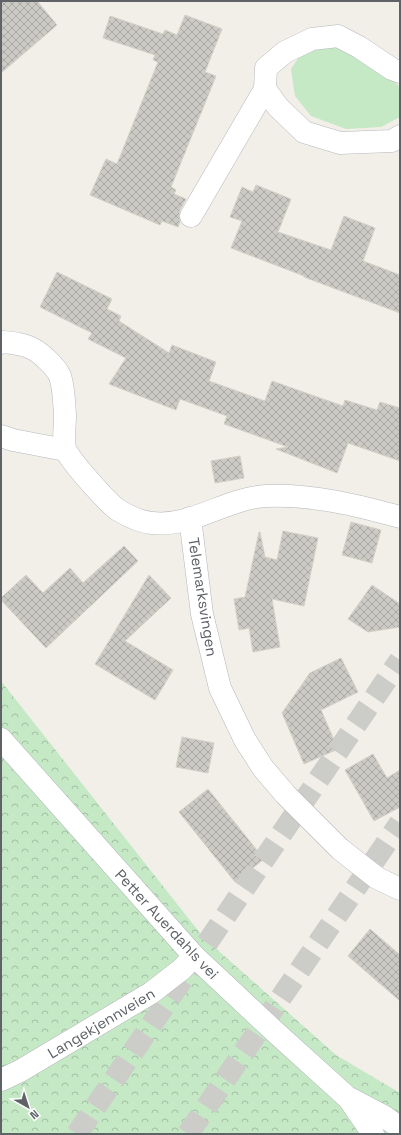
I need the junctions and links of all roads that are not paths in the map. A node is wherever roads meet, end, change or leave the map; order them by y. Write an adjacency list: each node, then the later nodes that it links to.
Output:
1 (400, 72): 2 (street)
2 (265, 90): 3 (street); 4 (street)
3 (400, 136)
4 (191, 216)
5 (1, 343): 7 (street)
6 (1, 436): 7 (street)
7 (65, 450): 9 (street, Telemarksvingen)
8 (400, 517): 9 (street, Telemarksvingen)
9 (190, 518): 11 (street, Telemarksvingen)
10 (1, 739): 12 (street, Petter Auerdahls vei)
11 (400, 890)
12 (194, 956): 13 (street, Langekjennveien); 14 (street, Petter Auerdahls vei)
13 (1, 1080)
14 (347, 1097): 15 (street, Petter Auerdahls vei); 16 (street, Petter Auerdahls vei)
15 (400, 1128)
16 (373, 1134)

